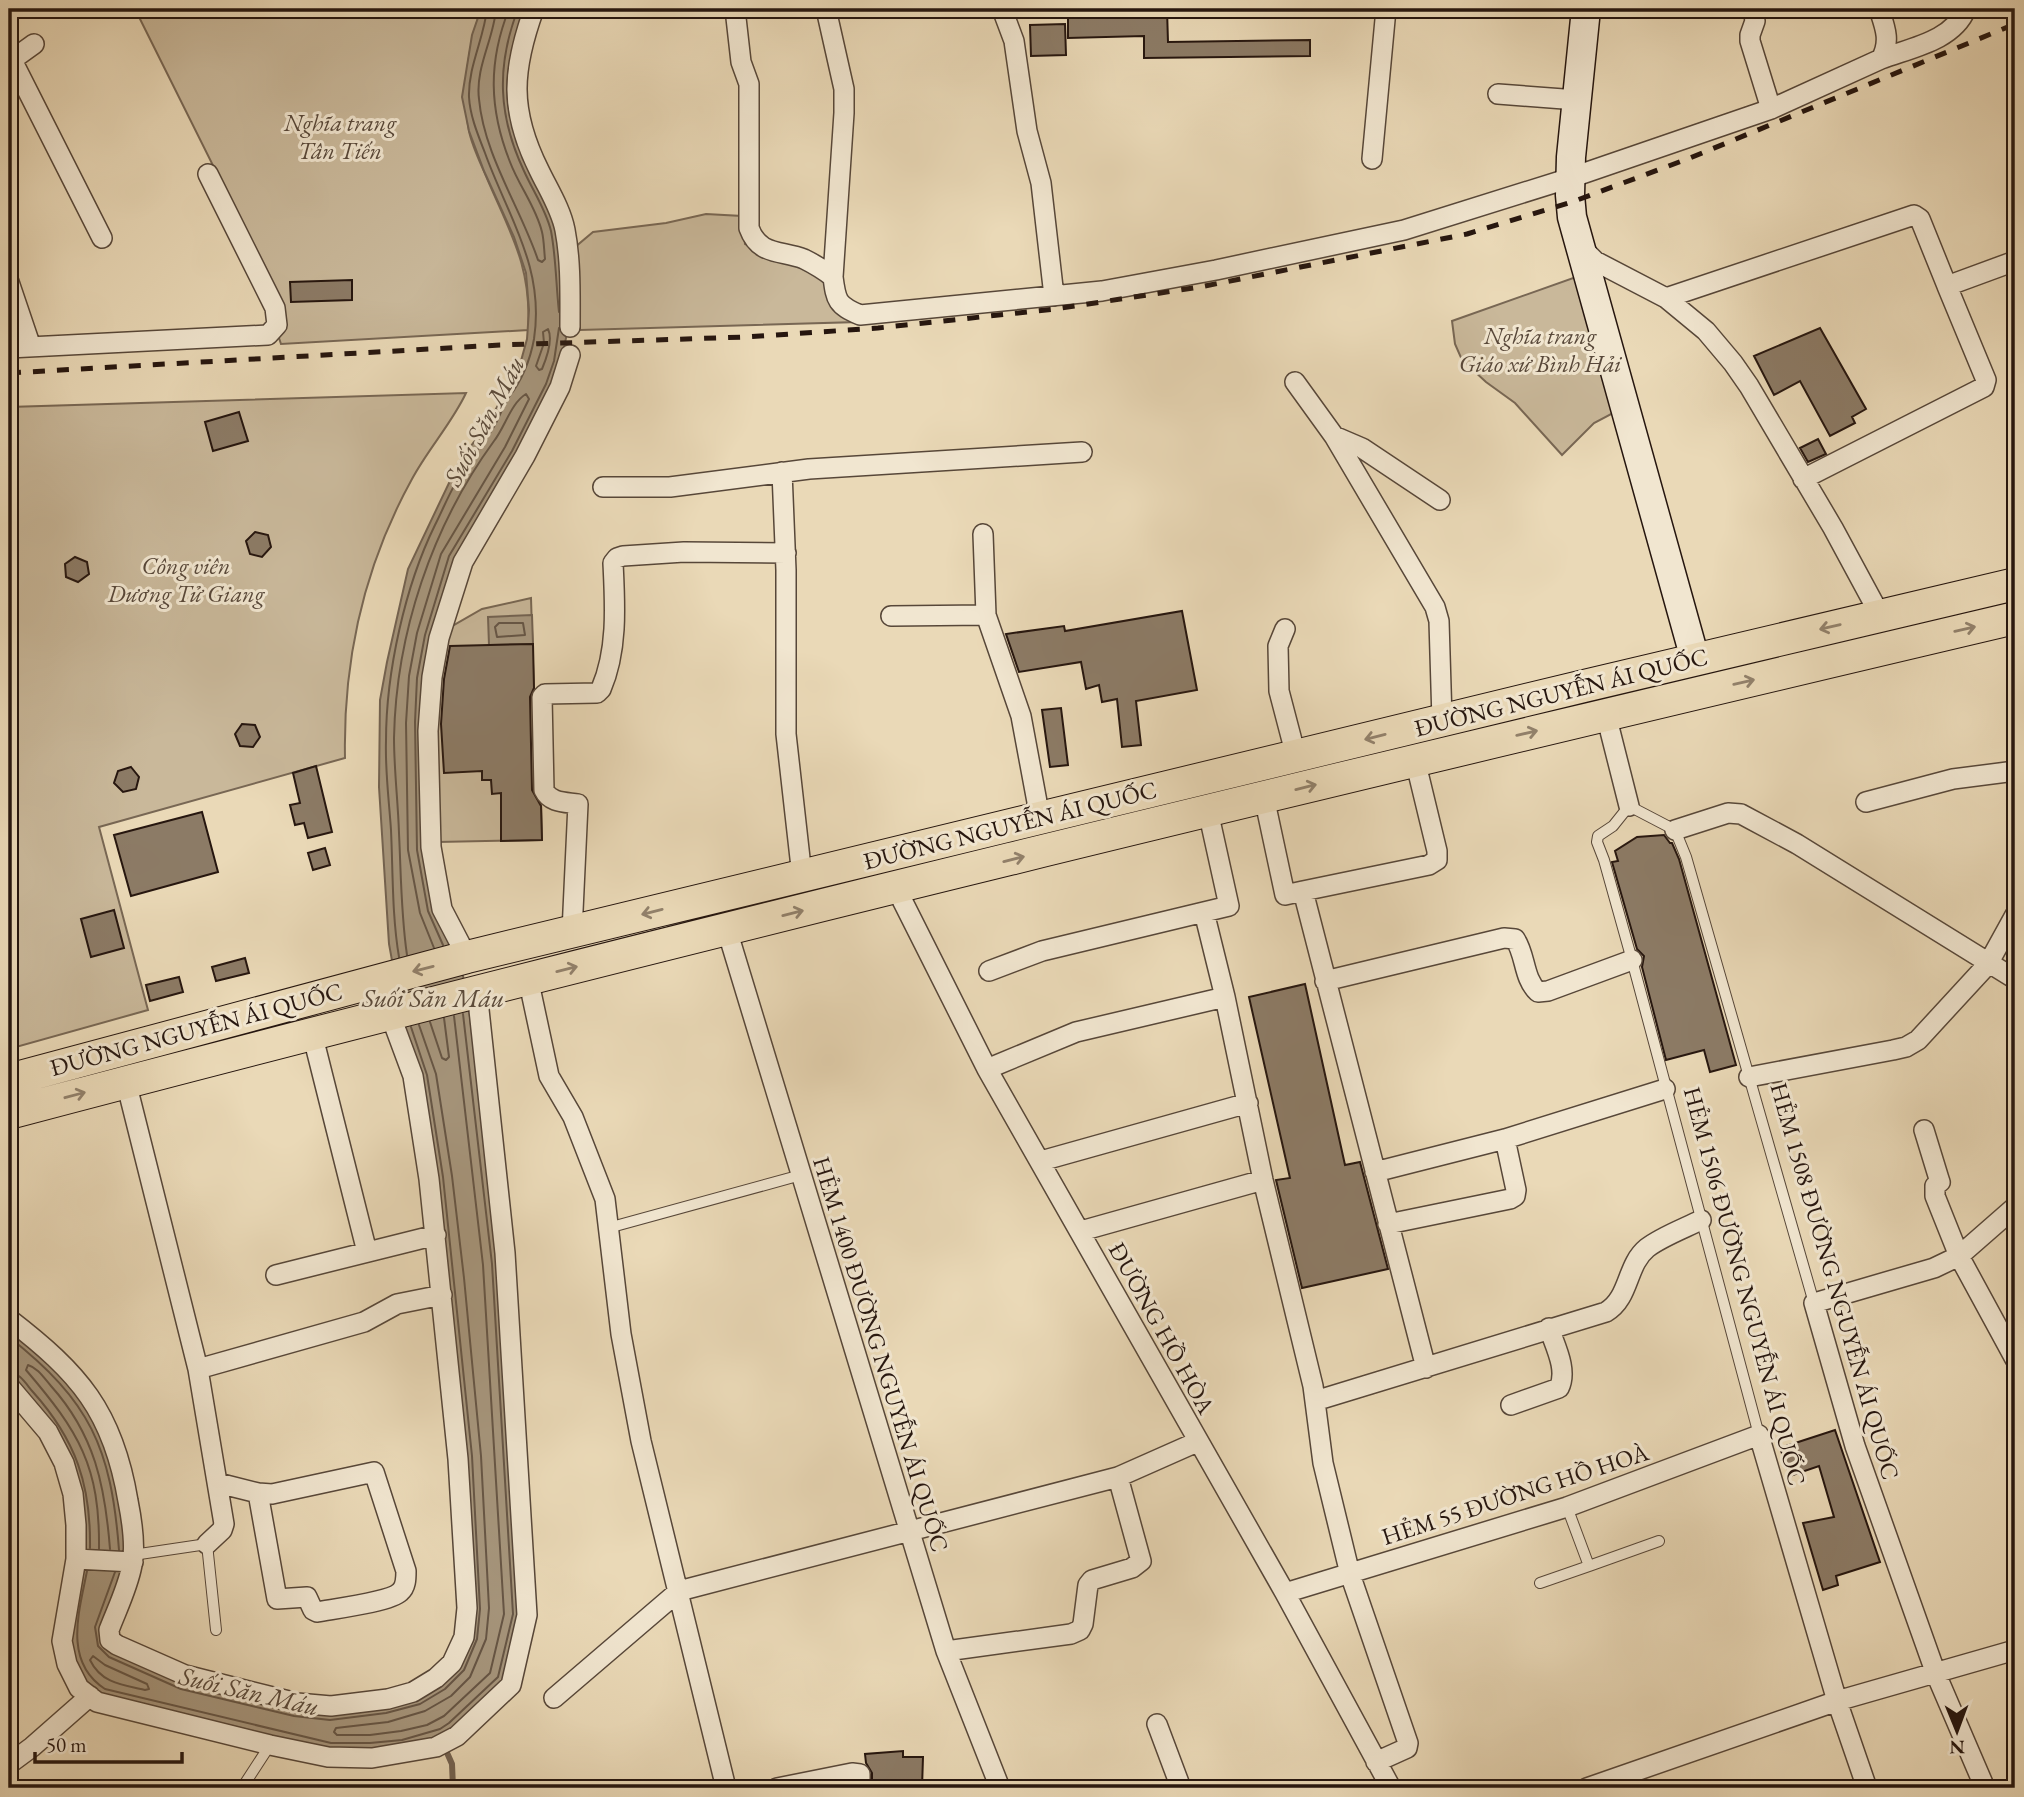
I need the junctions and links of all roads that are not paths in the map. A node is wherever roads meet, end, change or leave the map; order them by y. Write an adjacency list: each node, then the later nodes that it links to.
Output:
1 (534, 9): 27 (street)
2 (735, 9): 22 (street)
3 (826, 9): 22 (street)
4 (1002, 9): 25 (street)
5 (1385, 9): 16 (street)
6 (1586, 9): 14 (street)
7 (1753, 9): 15 (street)
8 (1879, 9): 11 (street)
9 (1966, 9): 11 (street)
10 (34, 44): 12 (street)
11 (1881, 59): 15 (street)
12 (10, 61): 19 (street)
13 (1498, 94): 14 (street)
14 (1577, 100): 18 (street)
15 (1771, 109): 18 (street)
16 (1373, 159)
17 (208, 174): 28 (street)
18 (1570, 178): 20 (street); 25 (street)
19 (102, 239)
20 (1587, 253): 26 (street); 46 (street)
21 (2015, 261): 24 (street)
22 (833, 276): 25 (street)
23 (9, 282): 28 (street)
24 (1947, 286): 26 (street); 35 (street)
25 (1054, 296)
26 (1666, 298): 35 (street)
27 (570, 327)
28 (31, 347): 29 (street)
29 (9, 348)
30 (570, 355): 68 (street)
31 (1295, 382): 32 (street)
32 (1335, 436): 37 (street); 50 (street)
33 (1082, 452): 34 (street)
34 (782, 472): 36 (street); 39 (street)
35 (1803, 479): 42 (street)
36 (603, 487)
37 (1440, 500)
38 (983, 534): 41 (street)
39 (786, 553): 60 (street); 67 (street)
40 (2015, 584): 42 (main road, ĐƯỜNG NGUYỄN ÁI QUỐC)
41 (986, 615): 43 (street); 58 (street)
42 (1880, 615): 46 (main road, ĐƯỜNG NGUYỄN ÁI QUỐC, one-way to 46)
43 (891, 616)
44 (2015, 618): 48 (main road, ĐƯỜNG NGUYỄN ÁI QUỐC, one-way to 44)
45 (1285, 629): 51 (street)
46 (1695, 659): 47 (main road, ĐƯỜNG NGUYỄN ÁI QUỐC); 48 (main road)
47 (1598, 682): 49 (main road); 50 (main road, ĐƯỜNG NGUYỄN ÁI QUỐC)
48 (1703, 692): 49 (main road, ĐƯỜNG NGUYỄN ÁI QUỐC)
49 (1606, 715): 52 (main road, ĐƯỜNG NGUYỄN ÁI QUỐC, one-way to 49); 56 (street)
50 (1442, 720): 51 (main road, ĐƯỜNG NGUYỄN ÁI QUỐC, one-way to 51)
51 (1296, 756): 58 (main road, ĐƯỜNG NGUYỄN ÁI QUỐC)
52 (1415, 760): 54 (main road, ĐƯỜNG NGUYỄN ÁI QUỐC, one-way to 52); 62 (street)
53 (2015, 771): 55 (street)
54 (1264, 797): 57 (main road, ĐƯỜNG NGUYỄN ÁI QUỐC); 62 (street)
55 (1866, 802)
56 (1629, 806): 59 (lane); 69 (lane, HẺM 1506 ĐƯỜNG NGUYỄN ÁI QUỐC)
57 (1208, 811): 61 (main road, ĐƯỜNG NGUYỄN ÁI QUỐC, one-way to 57); 64 (street)
58 (1040, 818): 60 (main road, ĐƯỜNG NGUYỄN ÁI QUỐC)
59 (1675, 830): 70 (street); 80 (lane, HẺM 1508 ĐƯỜNG NGUYỄN ÁI QUỐC)
60 (802, 876): 63 (main road, ĐƯỜNG NGUYỄN ÁI QUỐC)
61 (896, 888): 66 (main road, ĐƯỜNG NGUYỄN ÁI QUỐC, one-way to 61); 79 (street, ĐƯỜNG HỒ HÒA)
62 (1303, 891): 74 (street)
63 (718, 896): 66 (main road); 67 (main road, ĐƯỜNG NGUYỄN ÁI QUỐC, one-way to 67)
64 (1204, 912): 71 (street); 76 (street)
65 (2015, 915): 70 (street)
66 (727, 930): 72 (main road, ĐƯỜNG NGUYỄN ÁI QUỐC, one-way to 66); 90 (street, HẺM 1400 ĐƯỜNG NGUYỄN ÁI QUỐC)
67 (572, 932): 68 (main road, ĐƯỜNG NGUYỄN ÁI QUỐC)
68 (467, 957): 81 (main road, ĐƯỜNG NGUYỄN ÁI QUỐC, one-way to 81)
69 (1632, 960): 74 (street); 83 (lane, HẺM 1506 ĐƯỜNG NGUYỄN ÁI QUỐC)
70 (1988, 964): 73 (street); 80 (street)
71 (989, 971)
72 (528, 978): 75 (main road, ĐƯỜNG NGUYỄN ÁI QUỐC); 95 (street)
73 (2015, 979)
74 (1325, 981): 89 (street)
75 (477, 991): 77 (main road, ĐƯỜNG NGUYỄN ÁI QUỐC); 135 (street)
76 (1225, 997): 79 (street); 84 (street)
77 (390, 1014): 78 (main road, ĐƯỜNG NGUYỄN ÁI QUỐC); 97 (street)
78 (312, 1033): 82 (main road, ĐƯỜNG NGUYỄN ÁI QUỐC); 98 (street)
79 (988, 1069): 88 (street, ĐƯỜNG HỒ HÒA)
80 (1749, 1077): 102 (lane, HẺM 1508 ĐƯỜNG NGUYỄN ÁI QUỐC)
81 (9, 1080)
82 (127, 1082): 85 (main road, ĐƯỜNG NGUYỄN ÁI QUỐC, one-way to 82); 107 (street)
83 (1665, 1089): 87 (street); 93 (lane, HẺM 1506 ĐƯỜNG NGUYỄN ÁI QUỐC)
84 (1248, 1103): 88 (street); 91 (street)
85 (9, 1113)
86 (1924, 1130): 99 (street)
87 (1505, 1139): 89 (street); 94 (street)
88 (1041, 1161): 96 (street, ĐƯỜNG HỒ HÒA)
89 (1375, 1172): 94 (street)
90 (802, 1175): 95 (lane); 117 (street, HẺM 1400 ĐƯỜNG NGUYỄN ÁI QUỐC)
91 (1263, 1180): 96 (street); 109 (street)
92 (2015, 1207): 99 (street)
93 (1701, 1220): 104 (street); 111 (lane, HẺM 1506 ĐƯỜNG NGUYỄN ÁI QUỐC)
94 (1388, 1224): 106 (street)
95 (608, 1228): 125 (street)
96 (1081, 1231): 112 (street, ĐƯỜNG HỒ HÒA)
97 (436, 1235): 98 (street); 101 (street)
98 (367, 1252): 100 (street)
99 (1959, 1256): 102 (street); 105 (street)
100 (276, 1275)
101 (442, 1295): 107 (street); 120 (street)
102 (1814, 1303): 130 (street, HẺM 1508 ĐƯỜNG NGUYỄN ÁI QUỐC)
103 (9, 1319): 120 (street)
104 (1549, 1328): 106 (street); 110 (street)
105 (2015, 1359)
106 (1426, 1368): 109 (street)
107 (198, 1369): 114 (street)
108 (9, 1386): 121 (street)
109 (1315, 1401): 123 (street)
110 (1511, 1405)
111 (1759, 1435): 116 (street, HẺM 55 ĐƯỜNG HỒ HOÀ); 133 (street, HẺM 1506 ĐƯỜNG NGUYỄN ÁI QUỐC)
112 (1197, 1442): 113 (street); 126 (street, ĐƯỜNG HỒ HÒA)
113 (1118, 1476): 117 (street); 129 (street)
114 (218, 1483): 115 (street); 119 (street)
115 (258, 1493): 115 (street)
116 (1567, 1507): 122 (lane); 123 (street, HẺM 55 ĐƯỜNG HỒ HOÀ)
117 (909, 1531): 125 (street); 129 (street, HẺM 1400 ĐƯỜNG NGUYỄN ÁI QUỐC)
118 (1659, 1541): 122 (lane)
119 (207, 1544): 120 (lane); 127 (lane)
120 (133, 1558): 121 (street)
121 (76, 1559): 131 (street)
122 (1589, 1566): 124 (lane)
123 (1350, 1574): 126 (street, HẺM 55 ĐƯỜNG HỒ HOÀ); 136 (street)
124 (1540, 1583)
125 (679, 1591): 132 (street); 139 (street)
126 (1284, 1593): 136 (street, ĐƯỜNG HỒ HÒA)
127 (215, 1630)
128 (2015, 1650): 130 (street)
129 (946, 1651): 142 (street, HẺM 1400 ĐƯỜNG NGUYỄN ÁI QUỐC)
130 (1936, 1674): 133 (street); 147 (street, HẺM 1508 ĐƯỜNG NGUYỄN ÁI QUỐC)
131 (90, 1696): 135 (street); 137 (street)
132 (554, 1698)
133 (1837, 1701): 145 (street); 146 (street, HẺM 1506 ĐƯỜNG NGUYỄN ÁI QUỐC)
134 (1157, 1724): 143 (street)
135 (270, 1745): 138 (lane)
136 (1376, 1762): 144 (street, ĐƯỜNG HỒ HÒA)
137 (9, 1764)
138 (242, 1788)
139 (726, 1788)
140 (776, 1788): 141 (street)
141 (860, 1788)
142 (1000, 1788)
143 (1181, 1788)
144 (1391, 1788)
145 (1587, 1788)
146 (1867, 1788)
147 (1985, 1788)

